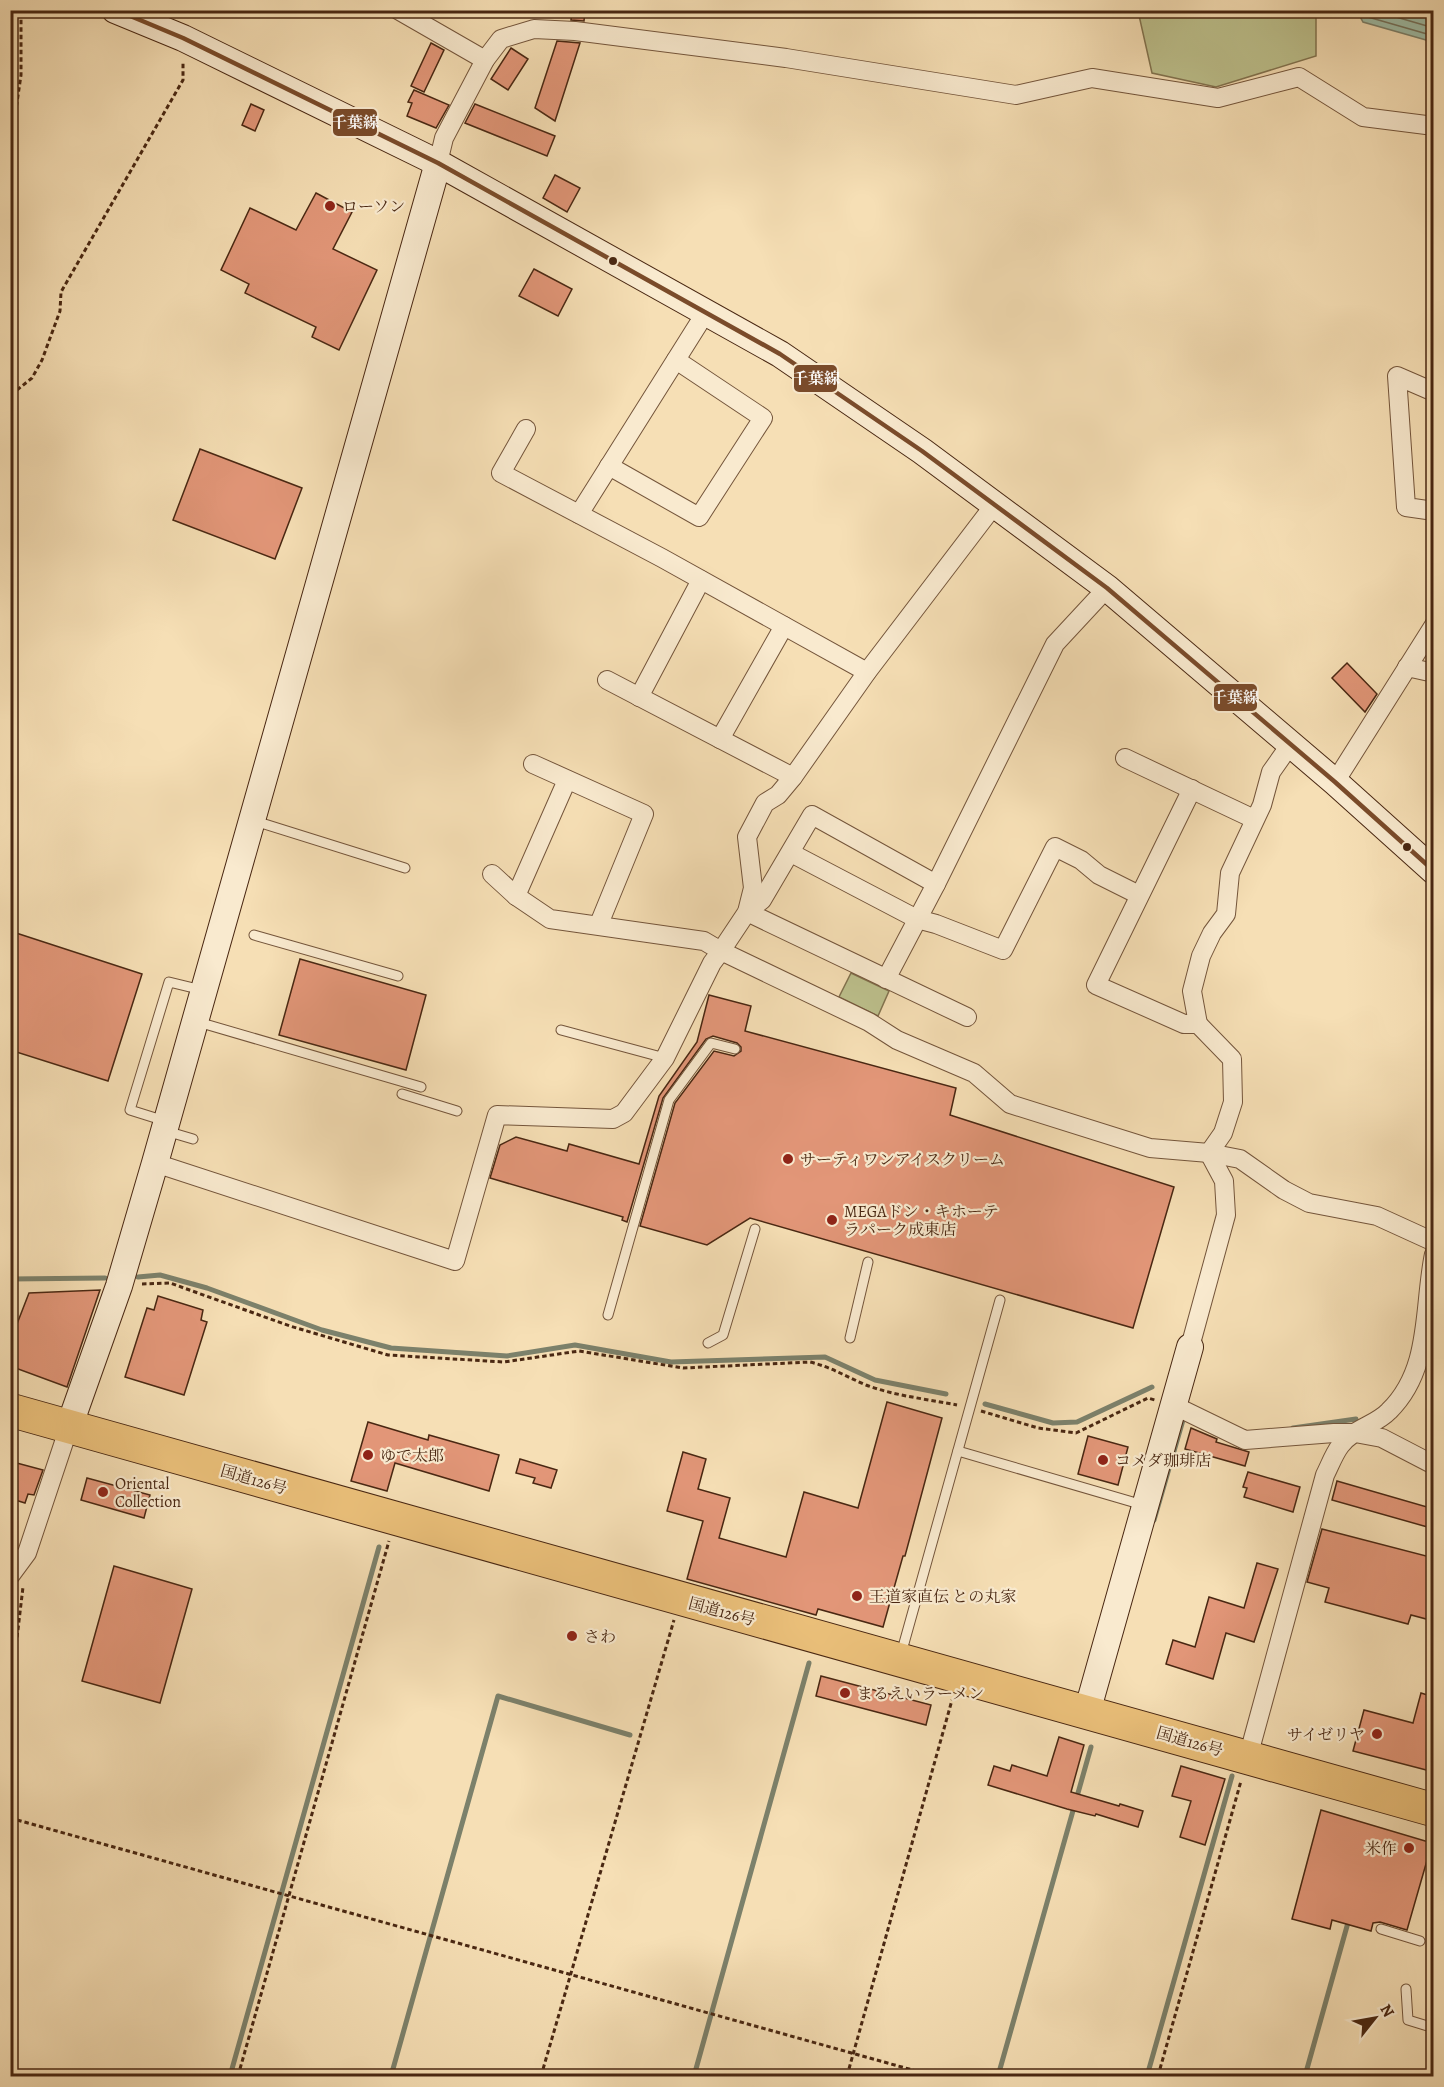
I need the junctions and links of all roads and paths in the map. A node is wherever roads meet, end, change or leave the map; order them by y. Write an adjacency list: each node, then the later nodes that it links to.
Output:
1 (21, 10): 7 (path)
2 (115, 10): 4 (street)
3 (398, 10): 5 (street)
4 (183, 38): 8 (street); 12 (path)
5 (485, 60): 6 (street); 8 (street)
6 (1434, 126)
7 (10, 151)
8 (438, 163): 10 (street); 38 (street)
9 (10, 302): 12 (path)
10 (706, 312): 11 (street); 17 (street)
11 (676, 360): 16 (street); 16 (street)
12 (17, 390): 14 (path)
13 (1434, 392): 18 (street)
14 (10, 428)
15 (526, 429): 19 (street)
16 (609, 466): 19 (street)
17 (995, 504): 21 (street); 25 (street)
18 (1434, 511)
19 (579, 514): 20 (street)
20 (701, 580): 23 (street); 28 (street)
21 (1107, 588): 30 (street); 43 (street)
22 (1434, 625): 24 (street)
23 (784, 626): 25 (street); 29 (street)
24 (1407, 667): 26 (street); 35 (street)
25 (867, 672): 33 (street)
26 (1434, 673)
27 (607, 680): 28 (street)
28 (639, 697): 29 (street)
29 (720, 739): 33 (street)
30 (1290, 745): 35 (street); 37 (street)
31 (1125, 758): 36 (street)
32 (533, 764): 34 (street)
33 (793, 777): 46 (street)
34 (567, 780): 45 (street); 48 (street)
35 (1335, 782): 41 (street)
36 (1192, 789): 37 (street); 44 (street)
37 (1254, 819): 56 (street)
38 (252, 820): 40 (lane); 53 (street)
39 (791, 853): 43 (street); 46 (street); 47 (street)
40 (405, 868)
41 (1434, 871)
42 (492, 874): 45 (street)
43 (936, 884): 47 (street)
44 (1139, 895): 47 (street); 56 (street)
45 (516, 896): 48 (street)
46 (747, 912): 50 (street); 52 (street)
47 (917, 919): 52 (street)
48 (599, 924): 50 (street)
49 (254, 935): 51 (lane)
50 (721, 951): 59 (street); 65 (street)
51 (398, 976)
52 (886, 979): 54 (street)
53 (204, 991): 55 (street); 63 (lane)
54 (967, 1017)
55 (195, 1022): 60 (lane); 63 (street)
56 (1198, 1024): 65 (street)
57 (561, 1030): 59 (lane)
58 (735, 1049): 73 (lane)
59 (665, 1058): 66 (street)
60 (421, 1087)
61 (402, 1094): 62 (lane)
62 (457, 1111)
63 (166, 1126): 64 (lane); 66 (street)
64 (192, 1139)
65 (1209, 1153): 68 (street); 76 (street)
66 (155, 1164): 71 (street)
67 (755, 1229): 75 (lane)
68 (1434, 1242)
69 (1434, 1254): 81 (street)
70 (868, 1262): 74 (lane)
71 (119, 1286): 78 (path); 80 (street)
72 (1000, 1300): 78 (lane)
73 (608, 1315)
74 (850, 1338)
75 (708, 1343)
76 (1190, 1347): 77 (street)
77 (1173, 1405): 78 (path); 81 (street); 84 (street)
78 (970, 1407): 82 (lane)
79 (10, 1410): 80 (highway, 国道126号)
80 (69, 1427): 85 (highway, 国道126号); 86 (street)
81 (1355, 1433): 83 (street); 93 (street)
82 (958, 1451): 84 (lane); 89 (lane)
83 (1434, 1465)
84 (1144, 1505): 92 (street)
85 (396, 1519): 88 (highway, 国道126号); 96 (path)
86 (27, 1553): 87 (street); 91 (path)
87 (10, 1576)
88 (680, 1599): 89 (highway, 国道126号); 99 (path)
89 (899, 1659): 90 (highway, 国道126号)
90 (959, 1675): 92 (highway, 国道126号); 102 (path)
91 (10, 1697)
92 (1087, 1712): 93 (highway, 国道126号)
93 (1248, 1757): 94 (highway, 国道126号); 107 (path)
94 (1434, 1810)
95 (10, 1818): 96 (path)
96 (289, 1896): 99 (path); 103 (path)
97 (1381, 1929): 98 (lane)
98 (1420, 1941)
99 (570, 1975): 102 (path); 104 (path)
100 (1406, 1989): 101 (lane)
101 (1434, 2028)
102 (853, 2055): 105 (path); 106 (path)
103 (238, 2076)
104 (541, 2076)
105 (847, 2076)
106 (934, 2076)
107 (1158, 2076)

